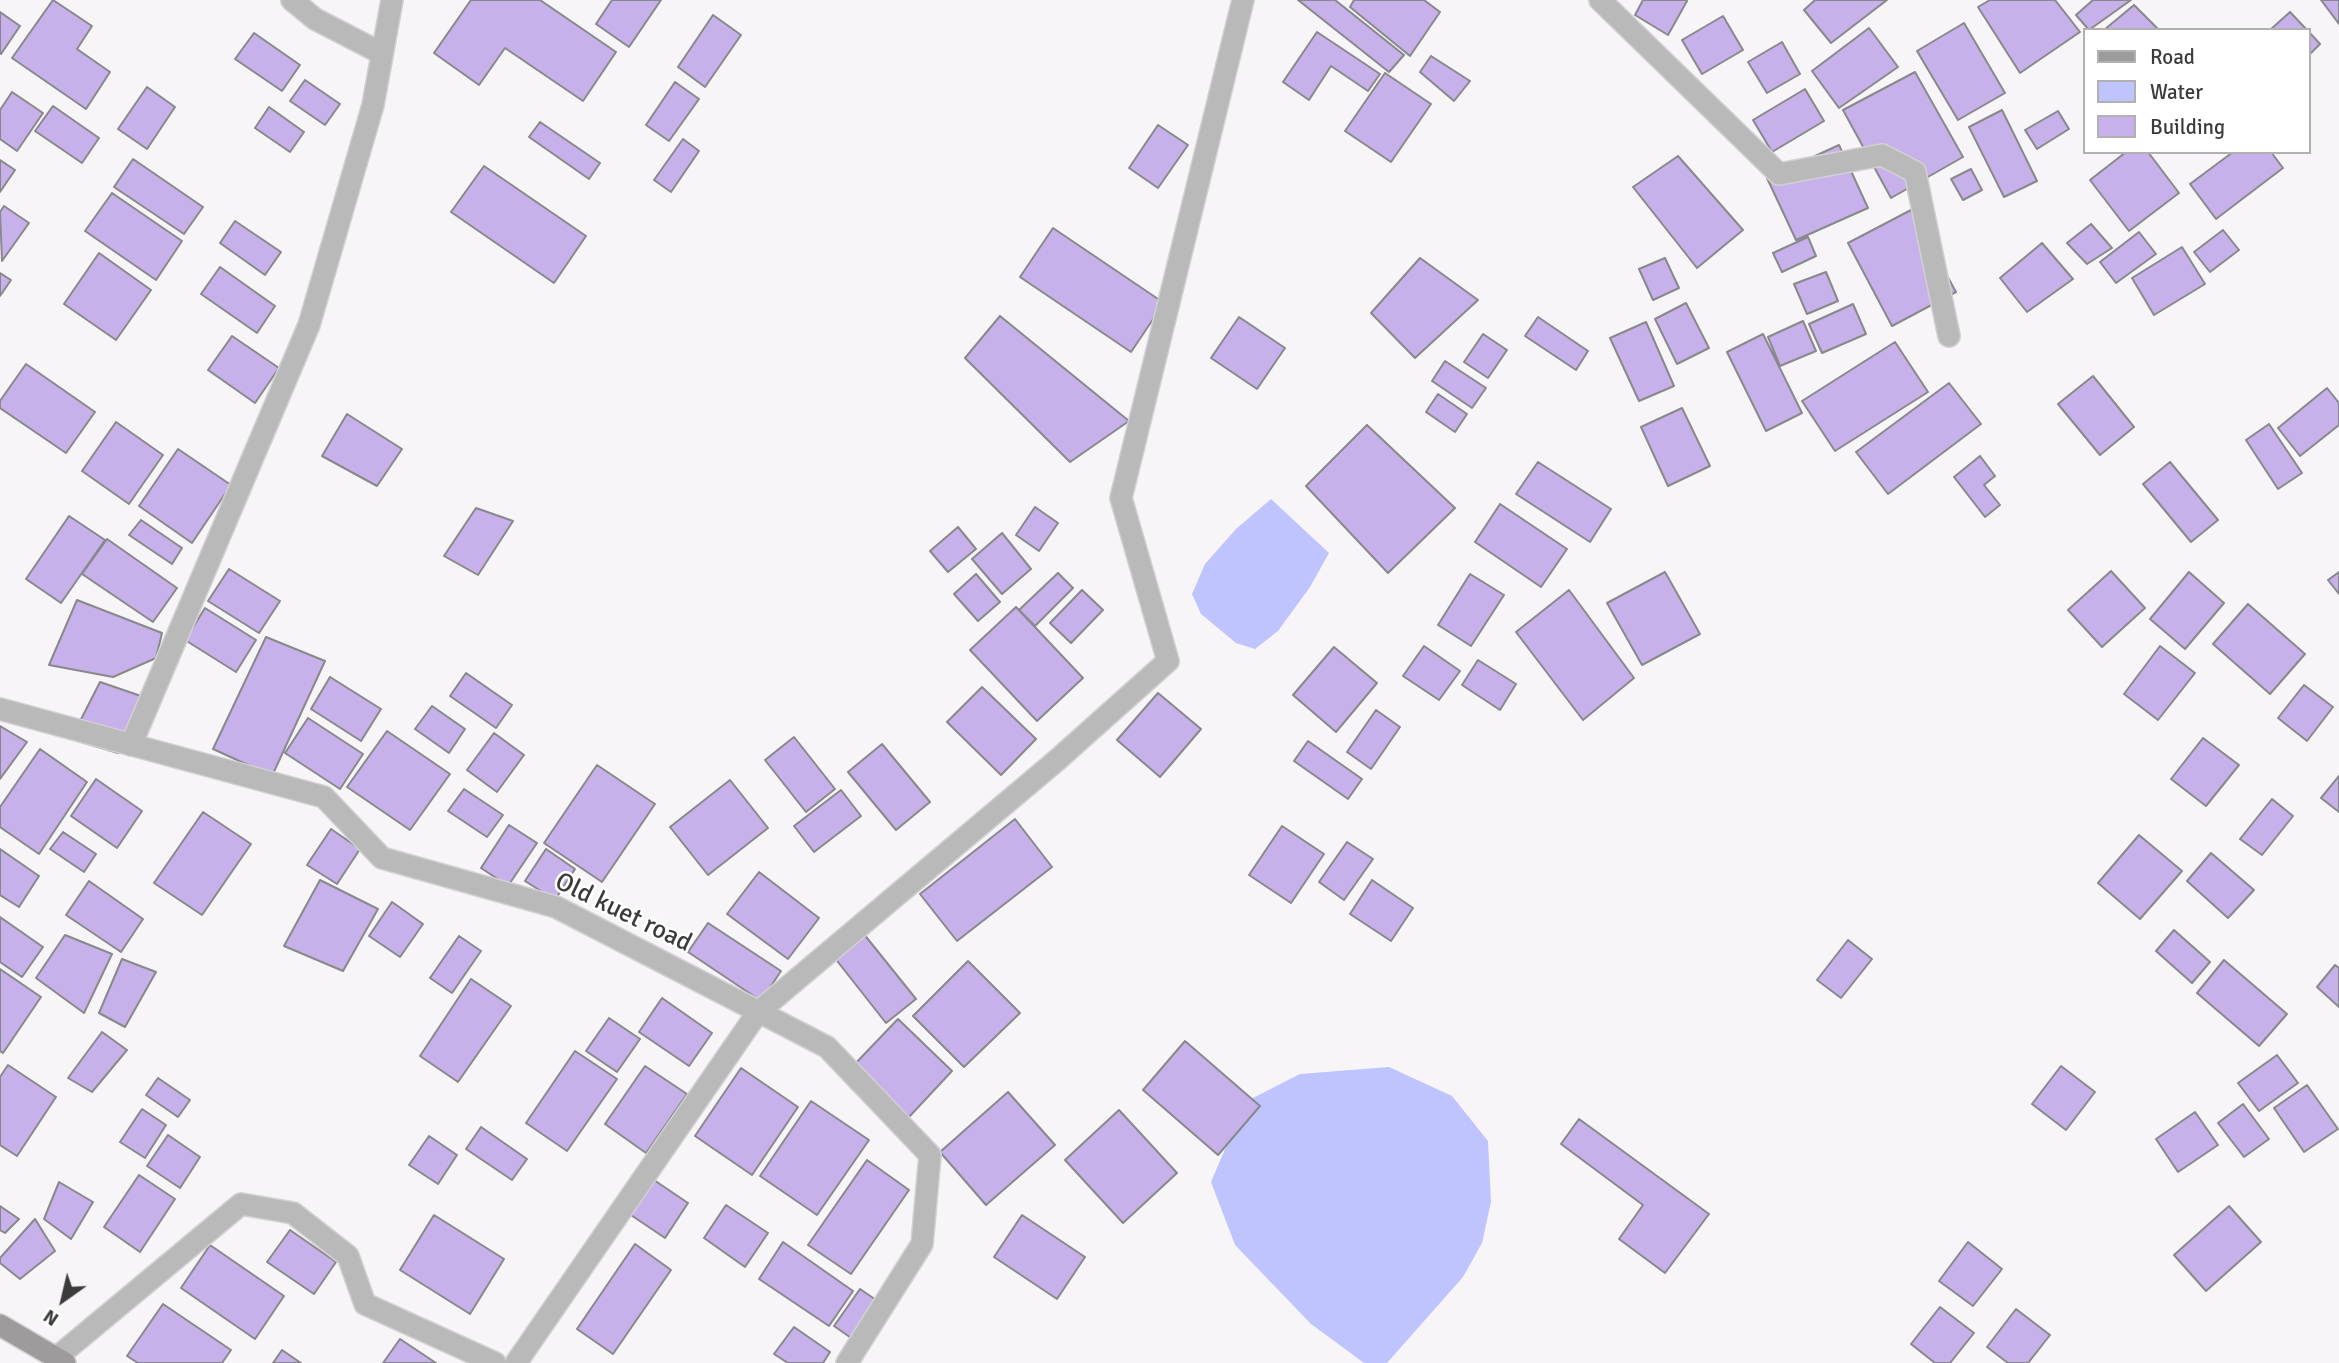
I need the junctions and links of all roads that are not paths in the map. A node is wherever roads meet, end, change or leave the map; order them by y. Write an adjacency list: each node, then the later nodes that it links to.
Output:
1 (292, 0): 5 (street)
2 (392, 0): 5 (street)
3 (1243, 0): 9 (street)
4 (1600, 0): 6 (street)
5 (381, 53): 8 (street)
6 (1949, 336)
7 (0, 709): 8 (street, Old kuet road)
8 (131, 745): 9 (street, Old kuet road)
9 (758, 1012): 13 (street); 14 (street, Old kuet road)
10 (0, 1325): 11 (main road)
11 (60, 1360): 12 (street)
12 (495, 1363)
13 (516, 1363)
14 (847, 1363)

